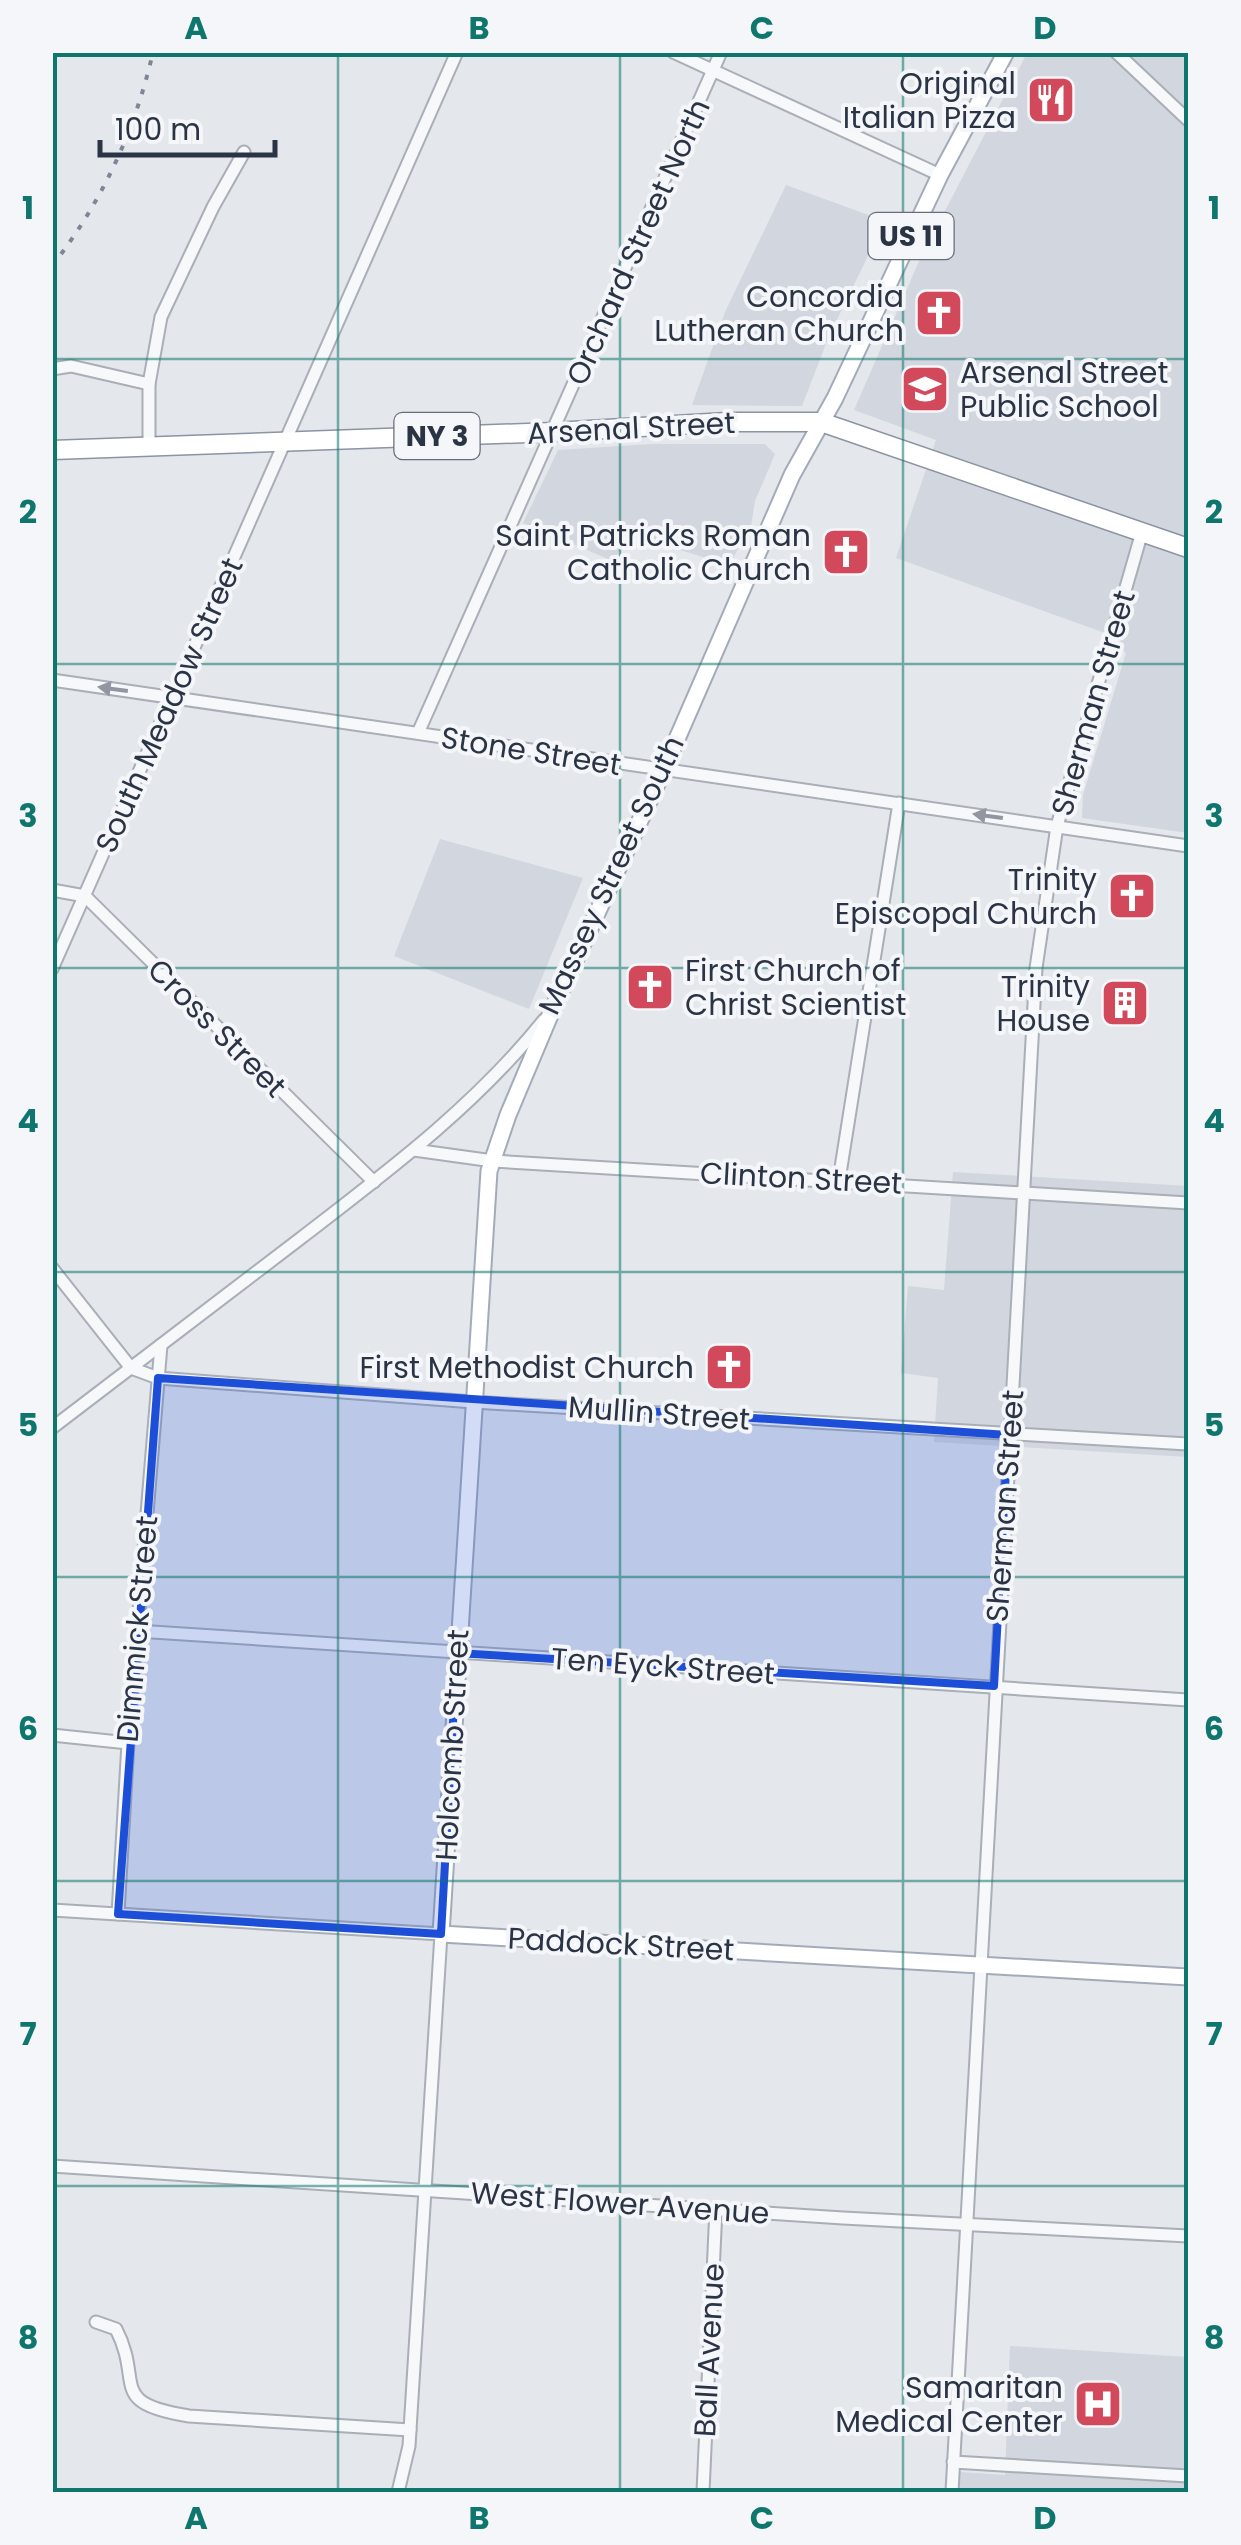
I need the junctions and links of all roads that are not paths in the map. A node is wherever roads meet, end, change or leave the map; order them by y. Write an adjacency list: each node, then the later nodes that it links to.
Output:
1 (457, 52): 14 (street, South Meadow Street)
2 (673, 52): 6 (street)
3 (721, 52): 6 (street, Orchard Street North)
4 (1006, 52): 9 (main road, US 11)
5 (1116, 52): 7 (street)
6 (713, 71): 9 (street); 13 (street, Orchard Street North)
7 (1188, 120)
8 (244, 152): 11 (street)
9 (940, 175): 12 (main road, US 11)
10 (52, 369): 11 (street)
11 (149, 384): 15 (street)
12 (821, 422): 13 (highway, Arsenal Street / NY 3); 17 (highway, Arsenal Street / NY 3); 22 (main road, Massey Street South / US 11)
13 (554, 432): 14 (highway, Arsenal Street / NY 3); 21 (street, Orchard Street North)
14 (288, 441): 15 (highway, Arsenal Street / NY 3); 20 (street, South Meadow Street)
15 (149, 447): 16 (highway, Arsenal Street / NY 3)
16 (52, 450)
17 (1142, 532): 18 (highway, Arsenal Street / NY 3); 24 (street, Sherman Street)
18 (1188, 548)
19 (52, 680): 20 (street, Stone Street, one-way to 19)
20 (173, 698): 21 (street, Stone Street); 27 (street, South Meadow Street)
21 (418, 734): 22 (street, Stone Street)
22 (663, 770): 23 (street, Stone Street); 29 (main road, Massey Street South / US 11)
23 (899, 803): 24 (street, Stone Street, one-way to 23); 32 (street)
24 (1057, 826): 25 (street, Stone Street); 34 (street, Sherman Street)
25 (1188, 846)
26 (52, 890): 27 (street)
27 (85, 896): 28 (street, South Meadow Street); 33 (street, Cross Street)
28 (52, 970)
29 (553, 1008): 30 (street, Massey Street South); 31 (main road, Holcomb Street / US 11)
30 (414, 1150): 31 (street, Clinton Street); 33 (street, Massey Street South)
31 (493, 1161): 32 (street, Clinton Street); 40 (main road, Holcomb Street / US 11)
32 (839, 1180): 34 (street, Clinton Street)
33 (374, 1182): 37 (street, Massey Street South)
34 (1023, 1192): 35 (street, Clinton Street); 42 (street, Sherman Street)
35 (1188, 1203)
36 (52, 1268): 38 (street)
37 (161, 1345): 38 (street, Massey Street South); 39 (street, Dimmick Street)
38 (132, 1368): 39 (street, Mullin Street); 41 (street, Massey Street South)
39 (158, 1378): 40 (street, Mullin Street); 44 (street, Dimmick Street)
40 (473, 1402): 42 (street, Mullin Street); 45 (main road, Holcomb Street / US 11)
41 (52, 1428)
42 (1008, 1435): 43 (street, Mullin Street); 46 (street, Sherman Street)
43 (1188, 1444)
44 (136, 1631): 45 (street, Ten Eyck Street); 49 (street, Dimmick Street)
45 (458, 1653): 46 (street, Ten Eyck Street); 52 (main road, Holcomb Street / US 11)
46 (994, 1686): 47 (street, Ten Eyck Street); 53 (street, Sherman Street)
47 (1188, 1700)
48 (52, 1735): 49 (street)
49 (128, 1743): 51 (street, Dimmick Street)
50 (52, 1910): 51 (street, Paddock Street)
51 (118, 1914): 52 (street, Paddock Street)
52 (440, 1934): 53 (main road, Paddock Street); 56 (street, Holcomb Street)
53 (980, 1965): 54 (main road, Paddock Street); 58 (street, Sherman Street)
54 (1188, 1977)
55 (52, 2166): 56 (street, West Flower Avenue)
56 (426, 2191): 57 (street, West Flower Avenue); 61 (street, Holcomb Street)
57 (716, 2208): 58 (street, West Flower Avenue); 65 (street, Ball Avenue)
58 (967, 2225): 59 (street, West Flower Avenue); 62 (street, Sherman Street)
59 (1188, 2236)
60 (96, 2322): 61 (street)
61 (410, 2430): 64 (street, Holcomb Street)
62 (953, 2462): 63 (street); 66 (street, Sherman Street)
63 (1188, 2476)
64 (398, 2492)
65 (702, 2492)
66 (952, 2492)

